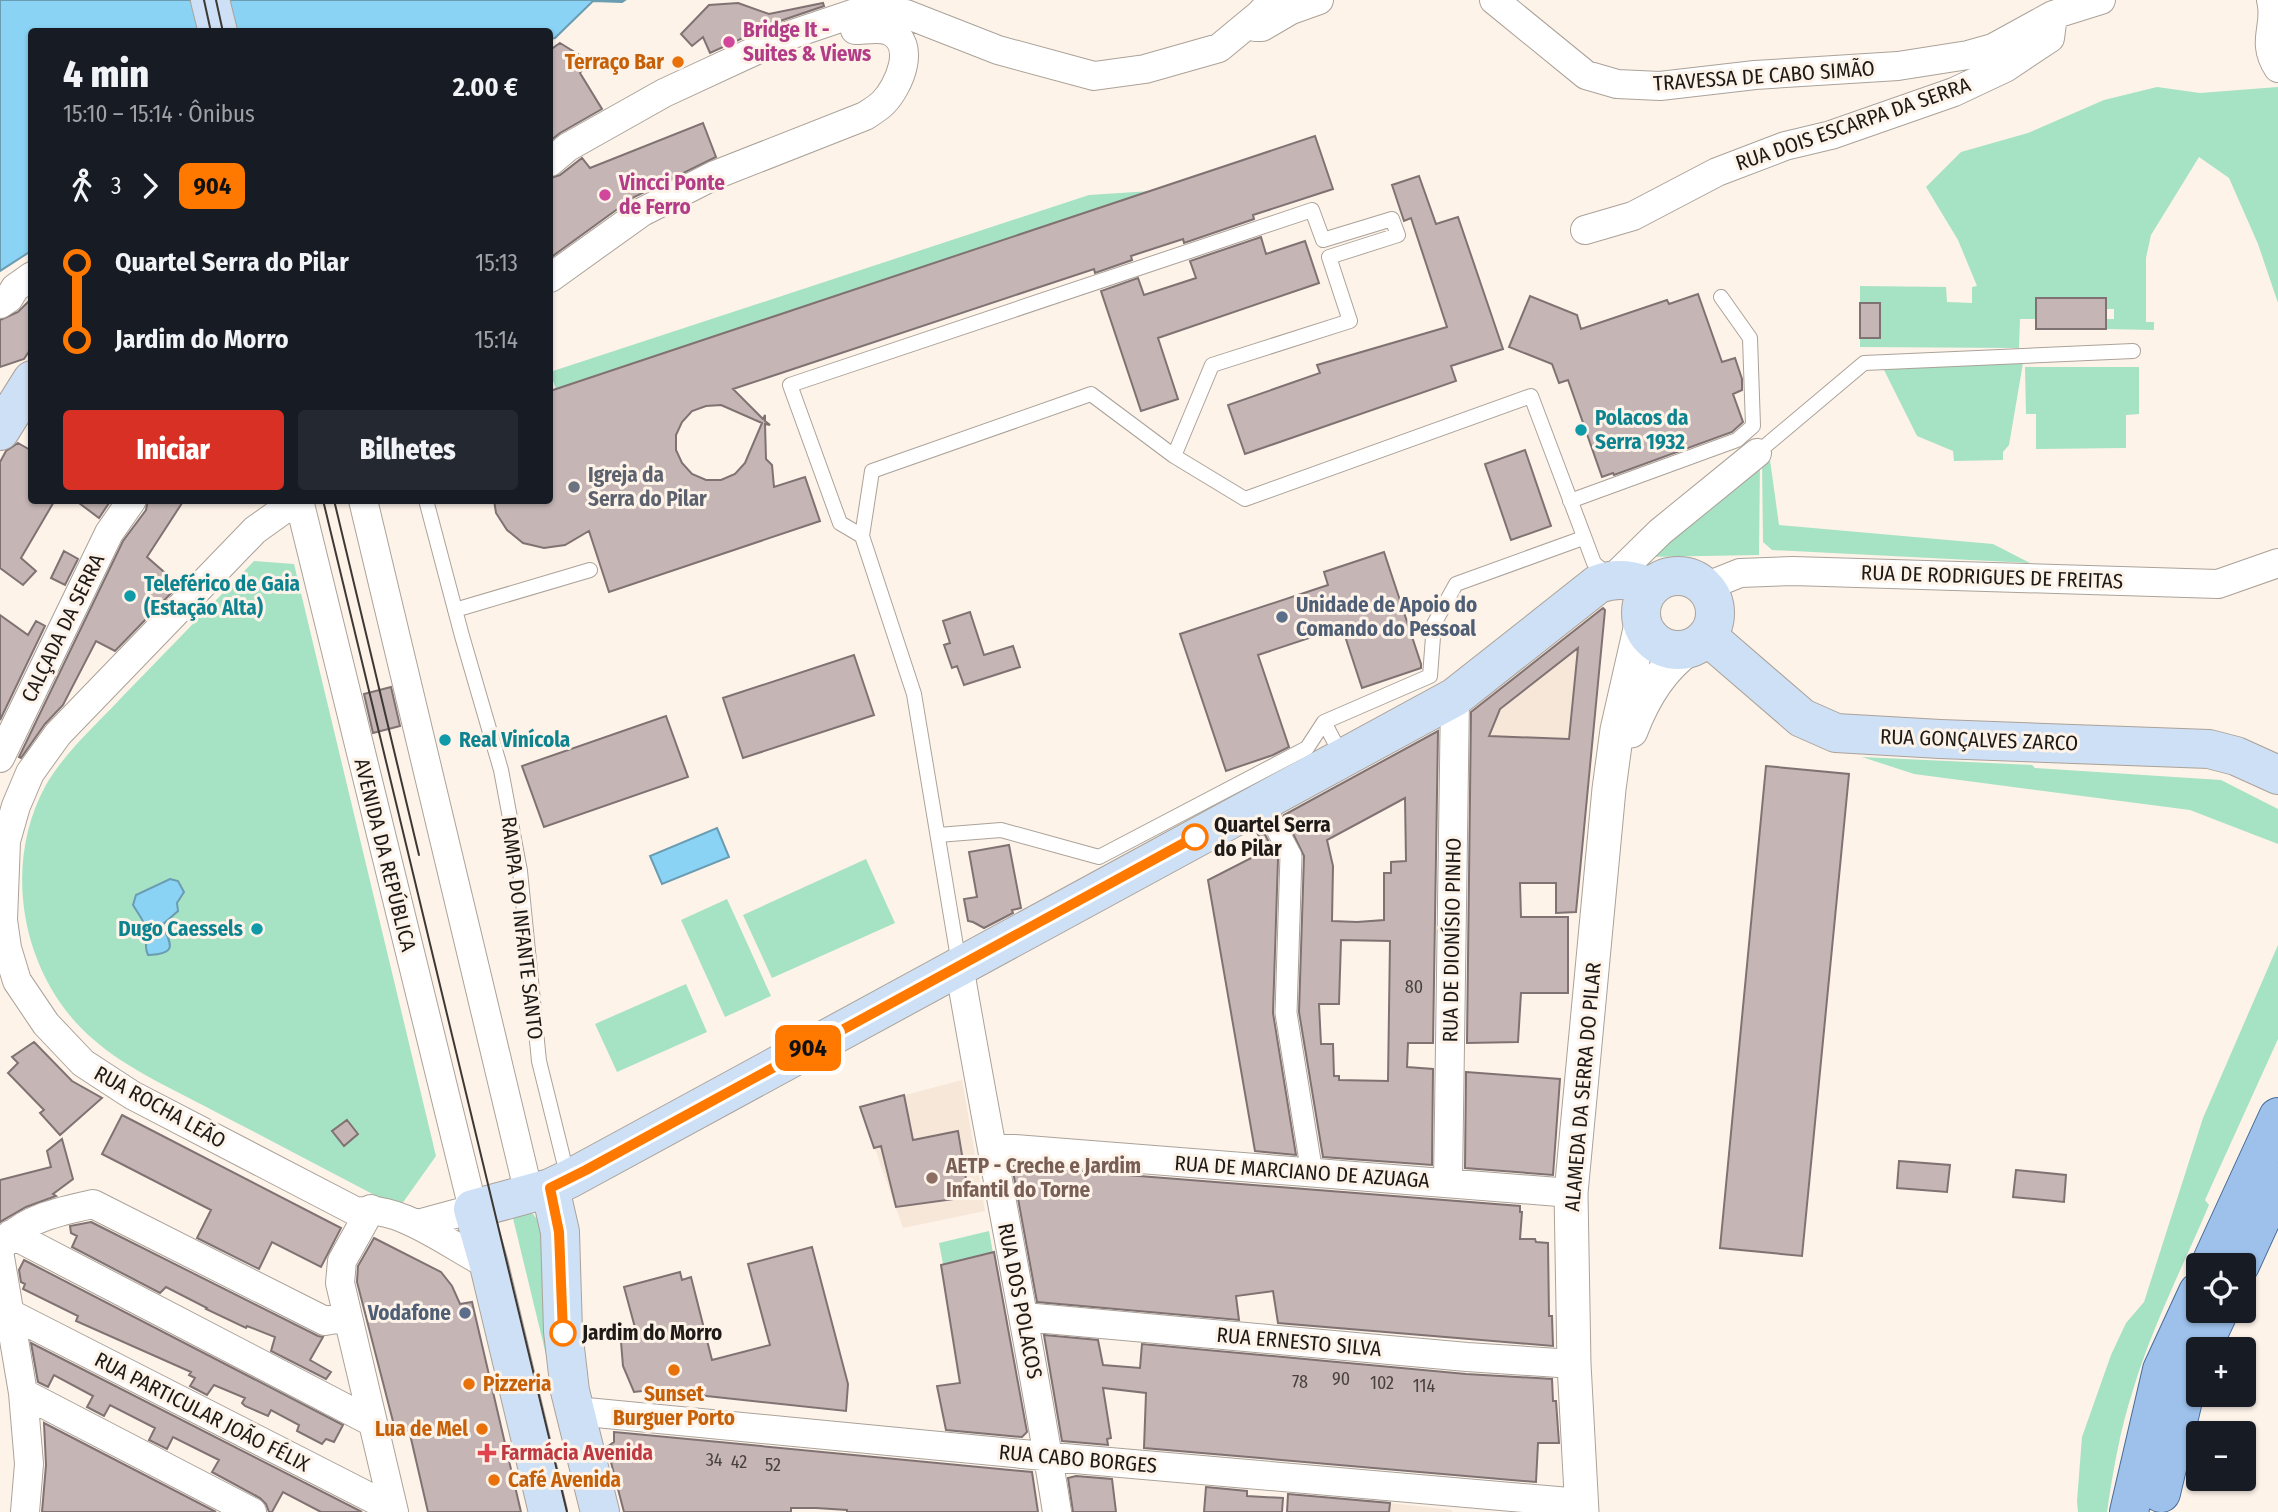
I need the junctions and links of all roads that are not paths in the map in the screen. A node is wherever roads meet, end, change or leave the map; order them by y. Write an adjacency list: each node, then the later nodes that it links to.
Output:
1 (197, 0): 12 (street)
2 (210, 0): 13 (main road)
3 (225, 0): 14 (street)
4 (1273, 0): 11 (street)
5 (1319, 0): 11 (street)
6 (1494, 0): 9 (street, TRAVESSA DE CABO SIMÃO)
7 (2101, 0): 9 (street)
8 (2271, 0): 15 (street)
9 (2053, 15): 17 (street, RUA DOIS ESCARPA DA SERRA)
10 (821, 26): 11 (street); 16 (street); 18 (street)
11 (1246, 26)
12 (203, 28)
13 (217, 28)
14 (231, 28)
15 (2278, 68)
16 (553, 160)
17 (1585, 230)
18 (553, 276)
19 (1721, 297): 25 (lane)
20 (2133, 351): 23 (lane)
21 (28, 386): 22 (main road)
22 (0, 430)
23 (1757, 453): 35 (street)
24 (1174, 456): 25 (lane); 31 (lane); 31 (lane)
25 (1570, 500): 32 (lane)
26 (129, 504): 42 (street, CALÇADA DA SERRA)
27 (292, 504): 48 (street, RUA ROCHA LEÃO)
28 (299, 504): 58 (street, AVENIDA DA REPÚBLICA)
29 (364, 504): 55 (street)
30 (427, 504): 38 (lane, RAMPA DO INFANTE SANTO)
31 (862, 536): 47 (lane)
32 (1583, 538): 35 (lane); 41 (lane)
33 (2278, 563): 36 (street, RUA DE RODRIGUES DE FREITAS)
34 (590, 570): 38 (lane)
35 (1612, 579): 37 (main road); 40 (main road)
36 (1705, 587): 37 (main road); 39 (main road)
37 (1646, 603): 39 (main road); 45 (street, ALAMEDA DA SERRA DO PILAR)
38 (455, 610): 55 (lane, RAMPA DO INFANTE SANTO)
39 (1699, 642): 44 (main road, RUA GONÇALVES ZARCO); 45 (street, ALAMEDA DA SERRA DO PILAR)
40 (1455, 697): 43 (main road); 54 (street, RUA DE DIONÍSIO PINHO)
41 (1324, 722): 43 (lane); 47 (lane)
42 (0, 758)
43 (1343, 758): 46 (main road)
44 (2278, 775)
45 (1609, 789): 56 (street, ALAMEDA DA SERRA DO PILAR)
46 (1262, 801): 49 (main road); 52 (street)
47 (937, 835): 49 (lane)
48 (1, 919): 57 (street, RUA ROCHA LEÃO)
49 (959, 965): 51 (street, RUA DOS POLACOS); 55 (main road)
50 (2278, 1117): 61 (main road)
51 (992, 1149): 52 (street, RUA DE MARCIANO DE AZUAGA); 66 (street, RUA DOS POLACOS)
52 (1312, 1173): 54 (street, RUA DE MARCIANO DE AZUAGA)
53 (2278, 1182): 62 (main road)
54 (1448, 1183): 56 (street, RUA DE MARCIANO DE AZUAGA)
55 (549, 1187): 58 (main road); 72 (main road)
56 (1571, 1193): 67 (street, ALAMEDA DA SERRA DO PILAR)
57 (370, 1209): 59 (street, RUA ROCHA LEÃO); 65 (street, RUA PARTICULAR JOÃO FÉLIX)
58 (473, 1209): 59 (street); 63 (main road, AVENIDA DA REPÚBLICA)
59 (418, 1224): 63 (street, RUA ROCHA LEÃO)
60 (4, 1247): 64 (street); 65 (street); 73 (street)
61 (2216, 1253)
62 (2245, 1253)
63 (489, 1265): 71 (main road, AVENIDA DA REPÚBLICA)
64 (11, 1314): 70 (street); 76 (street, RUA PARTICULAR JOÃO FÉLIX)
65 (348, 1317): 73 (street, RUA PARTICULAR JOÃO FÉLIX)
66 (1024, 1317): 67 (street, RUA ERNESTO SILVA); 74 (street, RUA DOS POLACOS)
67 (1574, 1363): 75 (street, ALAMEDA DA SERRA DO PILAR)
68 (2186, 1367): 82 (main road)
69 (2186, 1369): 83 (main road)
70 (23, 1394): 77 (street); 78 (street)
71 (522, 1404): 72 (main road); 79 (main road, AVENIDA DA REPÚBLICA)
72 (576, 1411): 74 (street, RUA CABO BORGES); 80 (main road)
73 (372, 1422): 76 (street, RUA PARTICULAR JOÃO FÉLIX)
74 (1048, 1456): 75 (street, RUA CABO BORGES); 81 (street, RUA DOS POLACOS)
75 (1582, 1507)
76 (394, 1510)
77 (25, 1512)
78 (252, 1512)
79 (548, 1512)
80 (600, 1512)
81 (1057, 1512)
82 (2129, 1512)
83 (2156, 1512)

